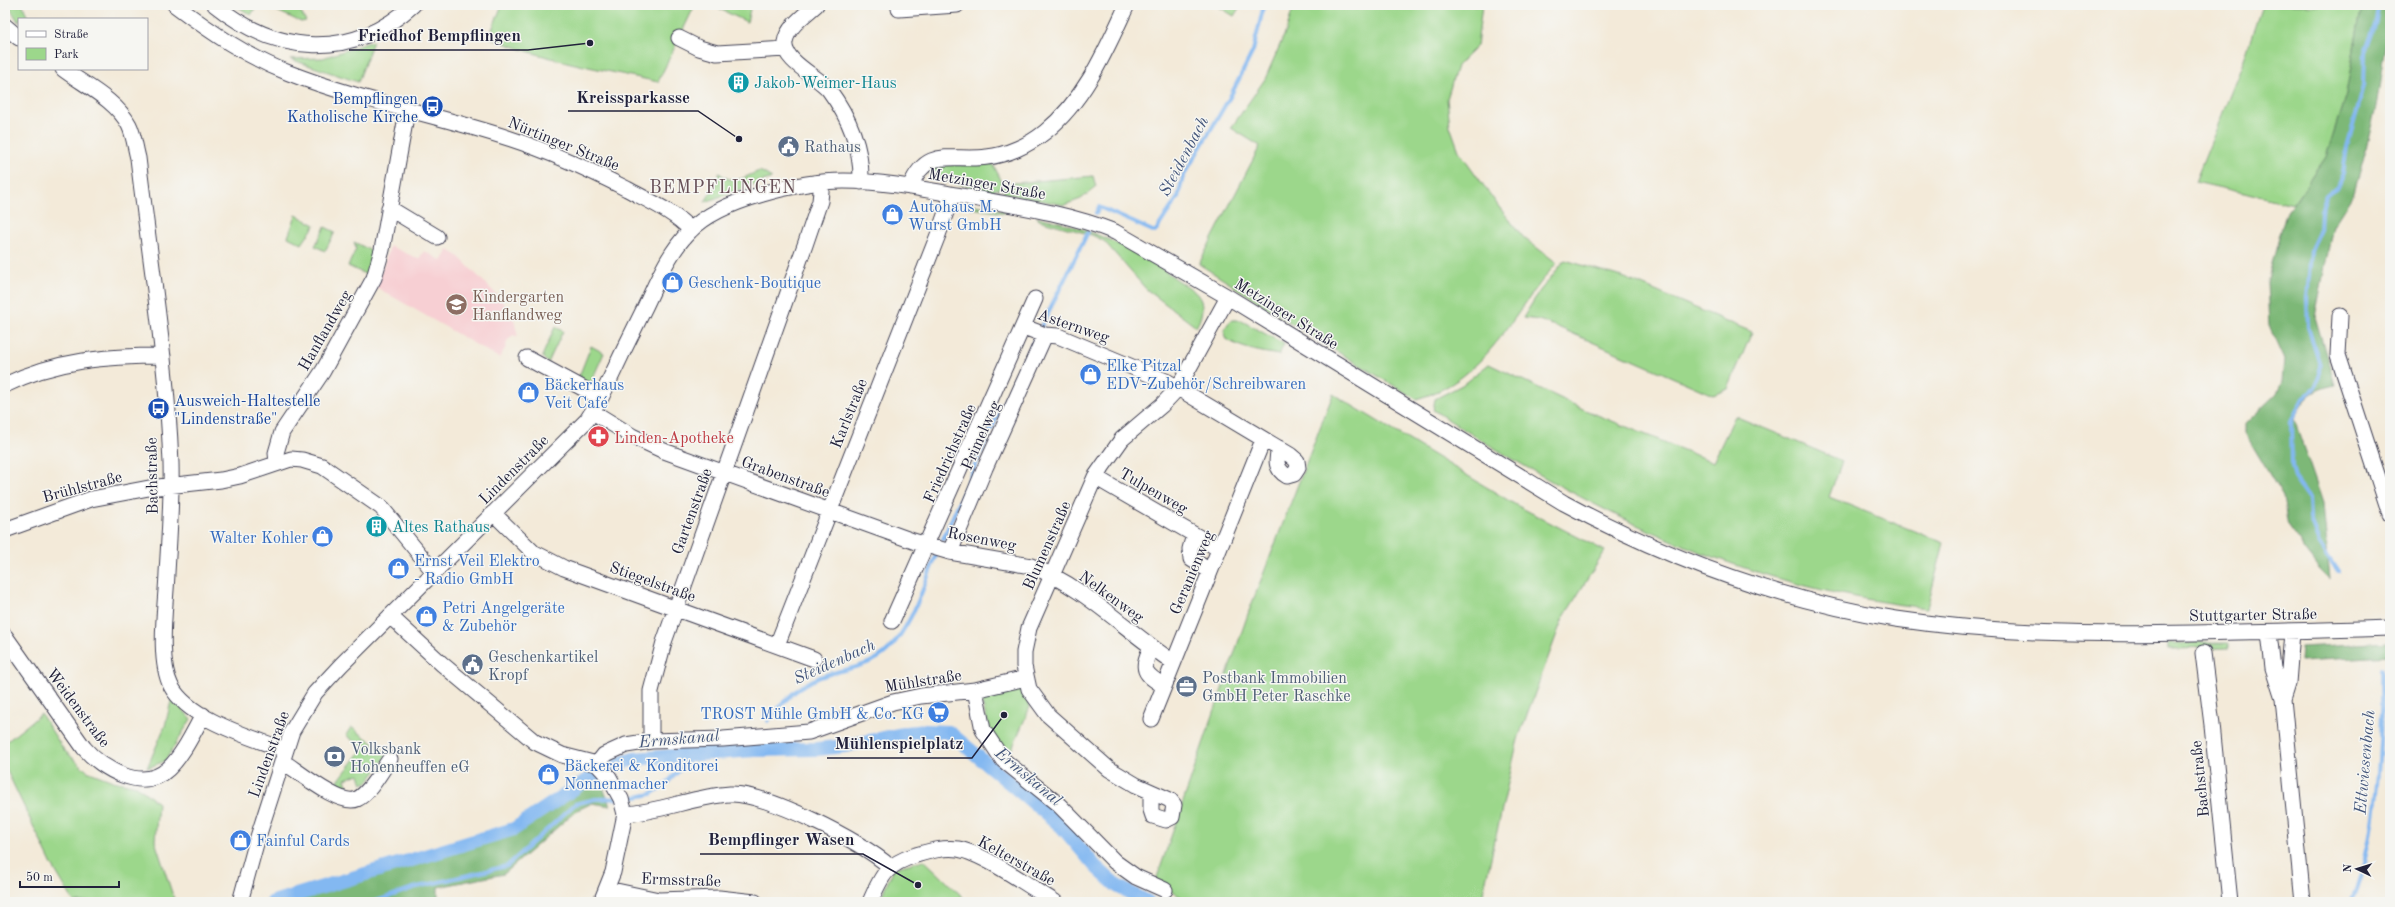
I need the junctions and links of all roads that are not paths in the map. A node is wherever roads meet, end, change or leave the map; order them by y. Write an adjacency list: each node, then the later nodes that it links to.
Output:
1 (175, 5): 11 (street, Nürtinger Straße)
2 (215, 5): 3 (street)
3 (413, 5)
4 (816, 5): 9 (street)
5 (957, 5): 7 (street)
6 (1127, 5): 14 (street)
7 (899, 9)
8 (679, 38): 9 (street)
9 (785, 49): 13 (street)
10 (64, 70): 24 (street, Bachstraße)
11 (407, 111): 16 (street, Hanflandweg); 17 (street, Nürtinger Straße)
12 (822, 182): 13 (street, Metzinger Straße); 17 (street, Metzinger Straße); 33 (street, Gartenstraße)
13 (861, 182): 14 (street, Metzinger Straße)
14 (910, 187): 15 (street, Metzinger Straße)
15 (952, 195): 19 (street, Metzinger Straße); 36 (street, Karlstraße)
16 (389, 208): 18 (street); 32 (street, Hanflandweg)
17 (691, 230): 28 (street, Lindenstraße)
18 (437, 237)
19 (1228, 297): 27 (street, Blumenstraße); 53 (street, Metzinger Straße)
20 (1035, 299): 22 (street, Friedrichstraße)
21 (2340, 316): 38 (street)
22 (1024, 328): 23 (street, Asternweg); 41 (street, Friedrichstraße)
23 (1045, 335): 27 (street, Asternweg); 43 (street, Primelweg)
24 (163, 356): 26 (street); 35 (street, Bachstraße)
25 (527, 358): 28 (street)
26 (5, 385)
27 (1178, 388): 30 (street, Asternweg); 34 (street, Blumenstraße)
28 (601, 398): 29 (street, Lindenstraße)
29 (593, 412): 33 (street, Grabenstraße); 37 (street, Lindenstraße)
30 (1263, 440): 31 (street, Asternweg); 42 (street, Geranienweg)
31 (1279, 448)
32 (277, 463): 35 (street, Brühlstraße); 44 (street, Brühlstraße)
33 (724, 473): 36 (street, Grabenstraße); 47 (street, Gartenstraße)
34 (1096, 477): 40 (street, Tulpenweg); 46 (street, Blumenstraße)
35 (171, 486): 39 (street, Brühlstraße); 64 (street, Bachstraße)
36 (829, 511): 41 (street, Grabenstraße); 55 (street, Karlstraße)
37 (494, 513): 44 (street, Lindenstraße); 47 (street, Stiegelstraße)
38 (2390, 514)
39 (5, 530)
40 (1194, 535): 42 (street, Tulpenweg); 45 (street, Tulpenweg)
41 (927, 546): 43 (street, Rosenweg); 49 (street, Friedrichstraße)
42 (1219, 549): 45 (street, Geranienweg)
43 (950, 552): 46 (street, Rosenweg)
44 (434, 572): 48 (street, Lindenstraße)
45 (1210, 572): 59 (street, Geranienweg)
46 (1052, 576): 56 (street, Nelkenweg); 60 (street, Blumenstraße)
47 (675, 609): 55 (street, Stiegelstraße); 66 (street, Gartenstraße)
48 (390, 616): 67 (street, Lindenstraße); 69 (street)
49 (892, 621)
50 (2390, 628): 51 (street, Stuttgarter Straße)
51 (2292, 632): 52 (street, Stuttgarter Straße); 63 (street)
52 (2269, 633): 53 (street, Stuttgarter Straße); 63 (street)
53 (2117, 634)
54 (5, 636): 64 (street, Weidenstraße)
55 (777, 645): 58 (street, Stiegelstraße)
56 (1150, 647): 59 (street, Nelkenweg); 61 (street)
57 (2203, 653): 79 (street, Bachstraße)
58 (814, 659)
59 (1173, 662): 61 (street, Geranienweg)
60 (1026, 678): 62 (street, Mühlstraße); 70 (street, Blumenstraße)
61 (1164, 686): 65 (street, Geranienweg)
62 (975, 690): 66 (street, Mühlstraße); 73 (street)
63 (2283, 698): 80 (street)
64 (203, 715): 67 (street, Bachstraße)
65 (1151, 719)
66 (651, 741): 69 (street, Mühlstraße)
67 (284, 755): 68 (street, Bachstraße); 75 (street, Lindenstraße)
68 (390, 759)
69 (597, 764): 71 (street)
70 (1151, 792)
71 (624, 810): 72 (street); 74 (street)
72 (889, 866): 77 (street); 78 (street, Kelterstraße)
73 (1165, 890)
74 (604, 895): 76 (street, Ermsstraße)
75 (240, 902)
76 (755, 902)
77 (870, 902)
78 (1055, 902)
79 (2230, 902)
80 (2302, 902)

